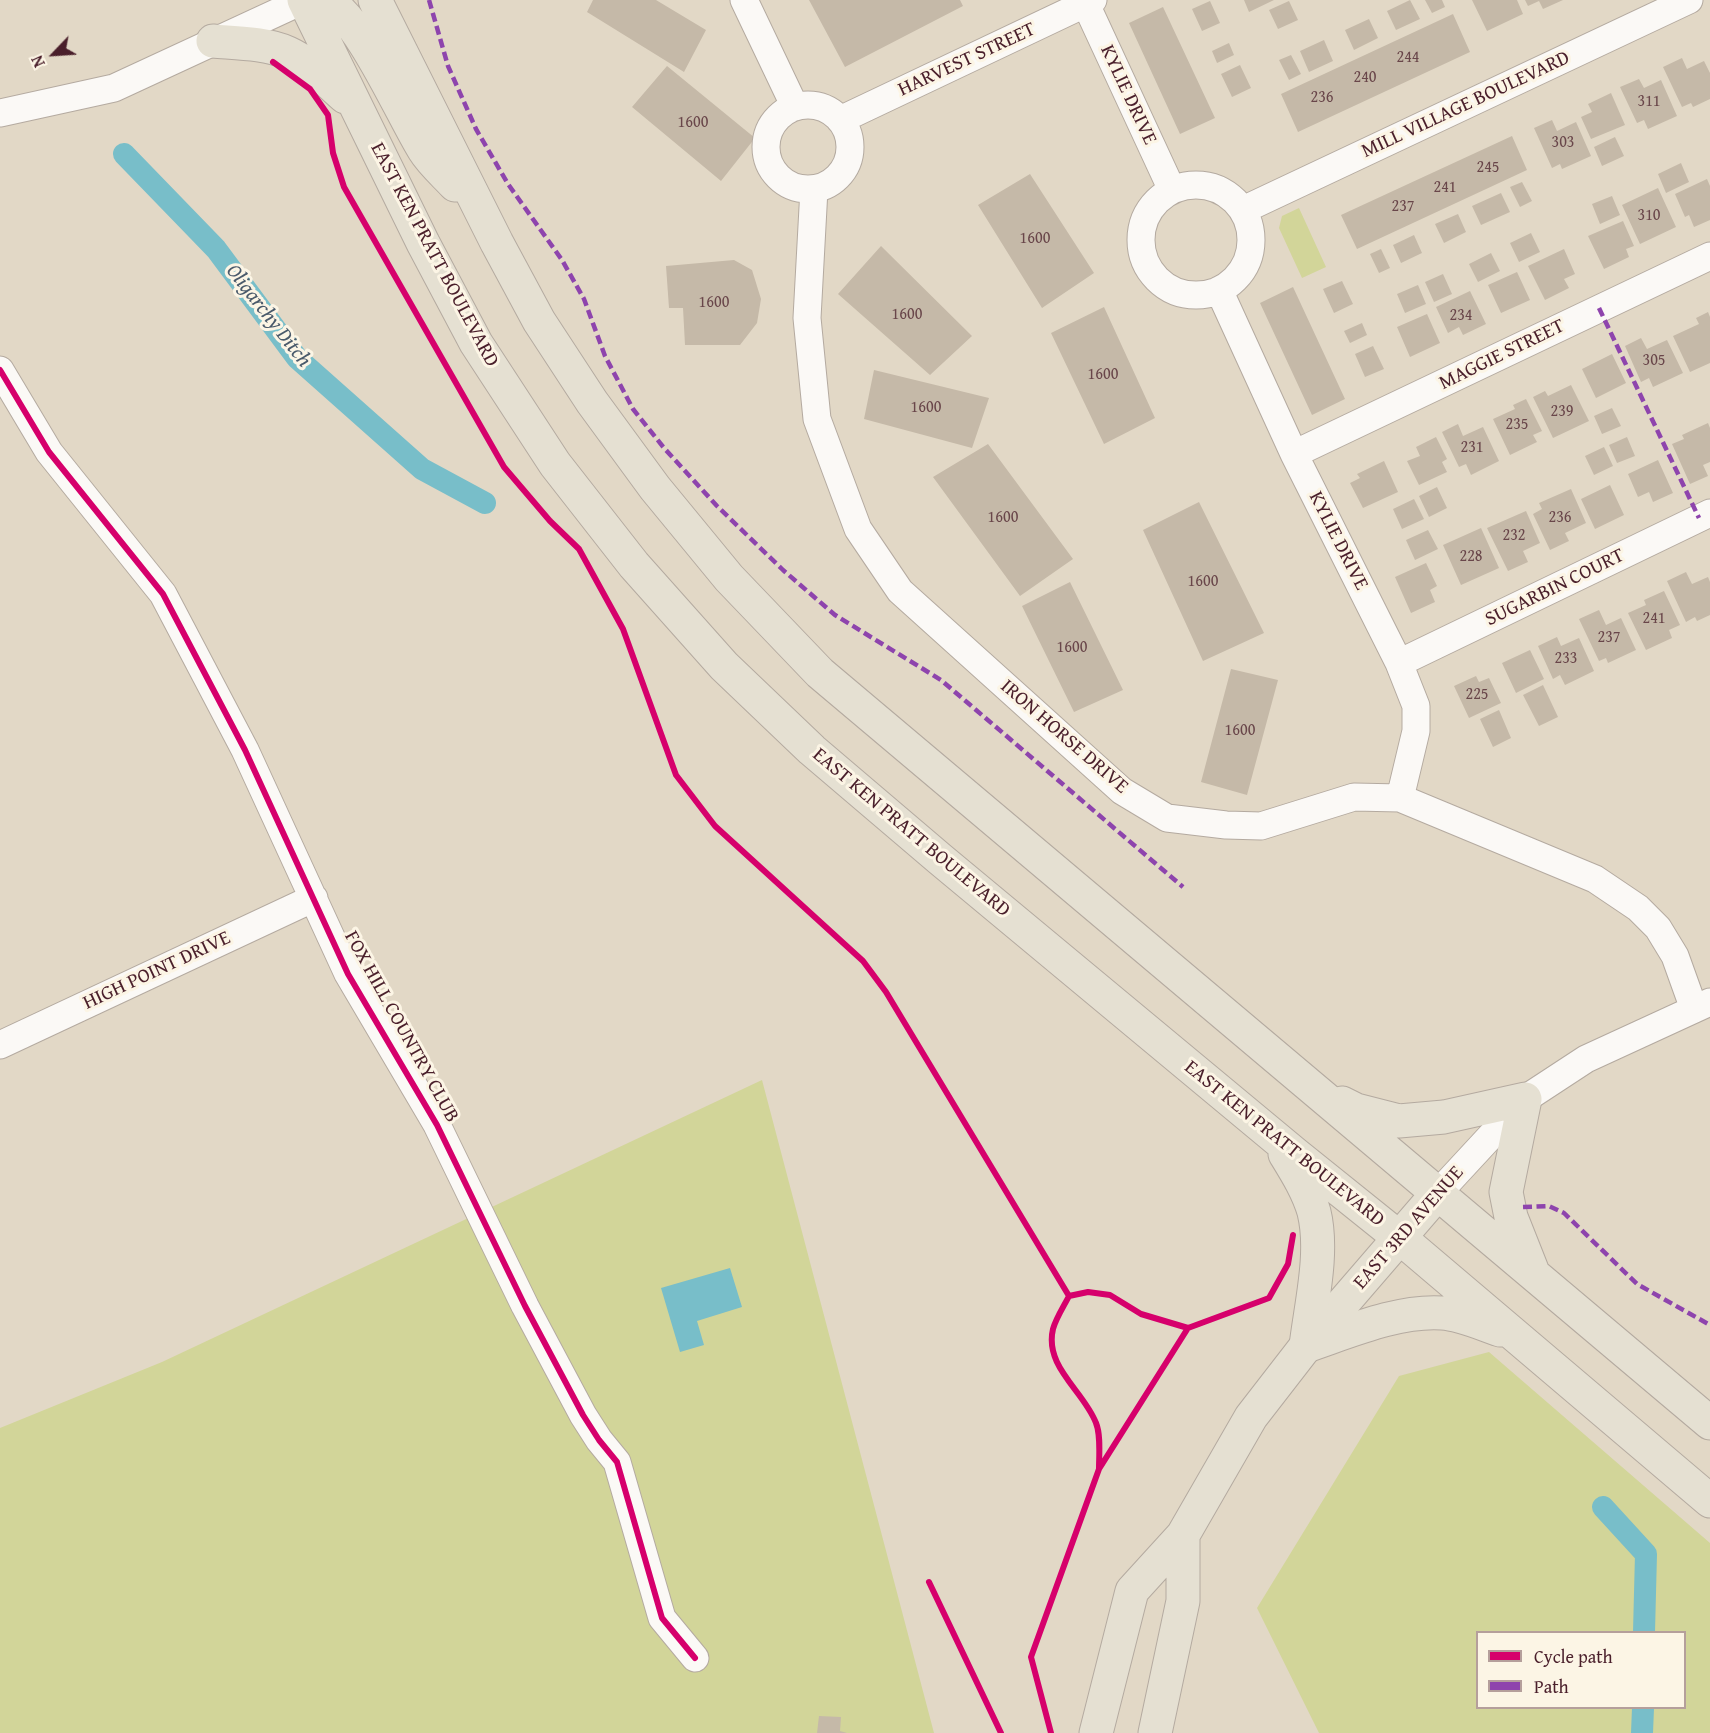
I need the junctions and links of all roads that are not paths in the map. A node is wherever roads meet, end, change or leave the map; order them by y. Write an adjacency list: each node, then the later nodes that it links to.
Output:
1 (304, 0): 7 (street); 9 (main road, EAST KEN PRATT BOULEVARD)
2 (325, 0): 15 (main road)
3 (375, 0): 15 (main road)
4 (744, 0): 8 (street)
5 (1689, 0): 14 (street, MILL VILLAGE BOULEVARD)
6 (1088, 1): 11 (street, HARVEST STREET); 13 (street, KYLIE DRIVE)
7 (213, 40): 9 (main road); 10 (street)
8 (795, 107): 11 (street); 12 (street)
9 (357, 109): 28 (main road, EAST KEN PRATT BOULEVARD)
10 (0, 113)
11 (840, 120): 12 (street)
12 (814, 189): 22 (street, IRON HORSE DRIVE)
13 (1172, 190): 14 (street); 17 (street)
14 (1243, 210): 17 (street)
15 (481, 213): 26 (main road)
16 (1710, 256): 19 (street, MAGGIE STREET)
17 (1219, 290): 19 (street, KYLIE DRIVE)
18 (0, 370): 23 (street, FOX HILL COUNTRY CLUB)
19 (1294, 454): 21 (street, KYLIE DRIVE)
20 (1710, 513): 21 (street, SUGARBIN COURT)
21 (1400, 663): 22 (street, KYLIE DRIVE)
22 (1400, 798): 24 (street, IRON HORSE DRIVE)
23 (314, 898): 25 (street, HIGH POINT DRIVE); 37 (street, FOX HILL COUNTRY CLUB)
24 (1702, 1005): 27 (street, EAST 3RD AVENUE)
25 (0, 1045)
26 (1316, 1090): 27 (main road); 29 (main road)
27 (1525, 1099): 29 (street, EAST 3RD AVENUE); 31 (main road)
28 (1277, 1139): 30 (main road, EAST KEN PRATT BOULEVARD); 33 (main road)
29 (1438, 1193): 30 (main road, EAST 3RD AVENUE); 31 (main road)
30 (1399, 1238): 32 (main road, EAST KEN PRATT BOULEVARD); 33 (main road, EAST 3RD AVENUE)
31 (1533, 1274): 34 (main road)
32 (1514, 1334): 33 (main road); 35 (main road, EAST KEN PRATT BOULEVARD)
33 (1306, 1346): 36 (main road, EAST 3RD AVENUE)
34 (1710, 1423)
35 (1710, 1501)
36 (1183, 1535): 38 (main road, EAST 3RD AVENUE); 39 (main road, EAST 3RD AVENUE)
37 (695, 1658)
38 (1096, 1733)
39 (1155, 1733)

